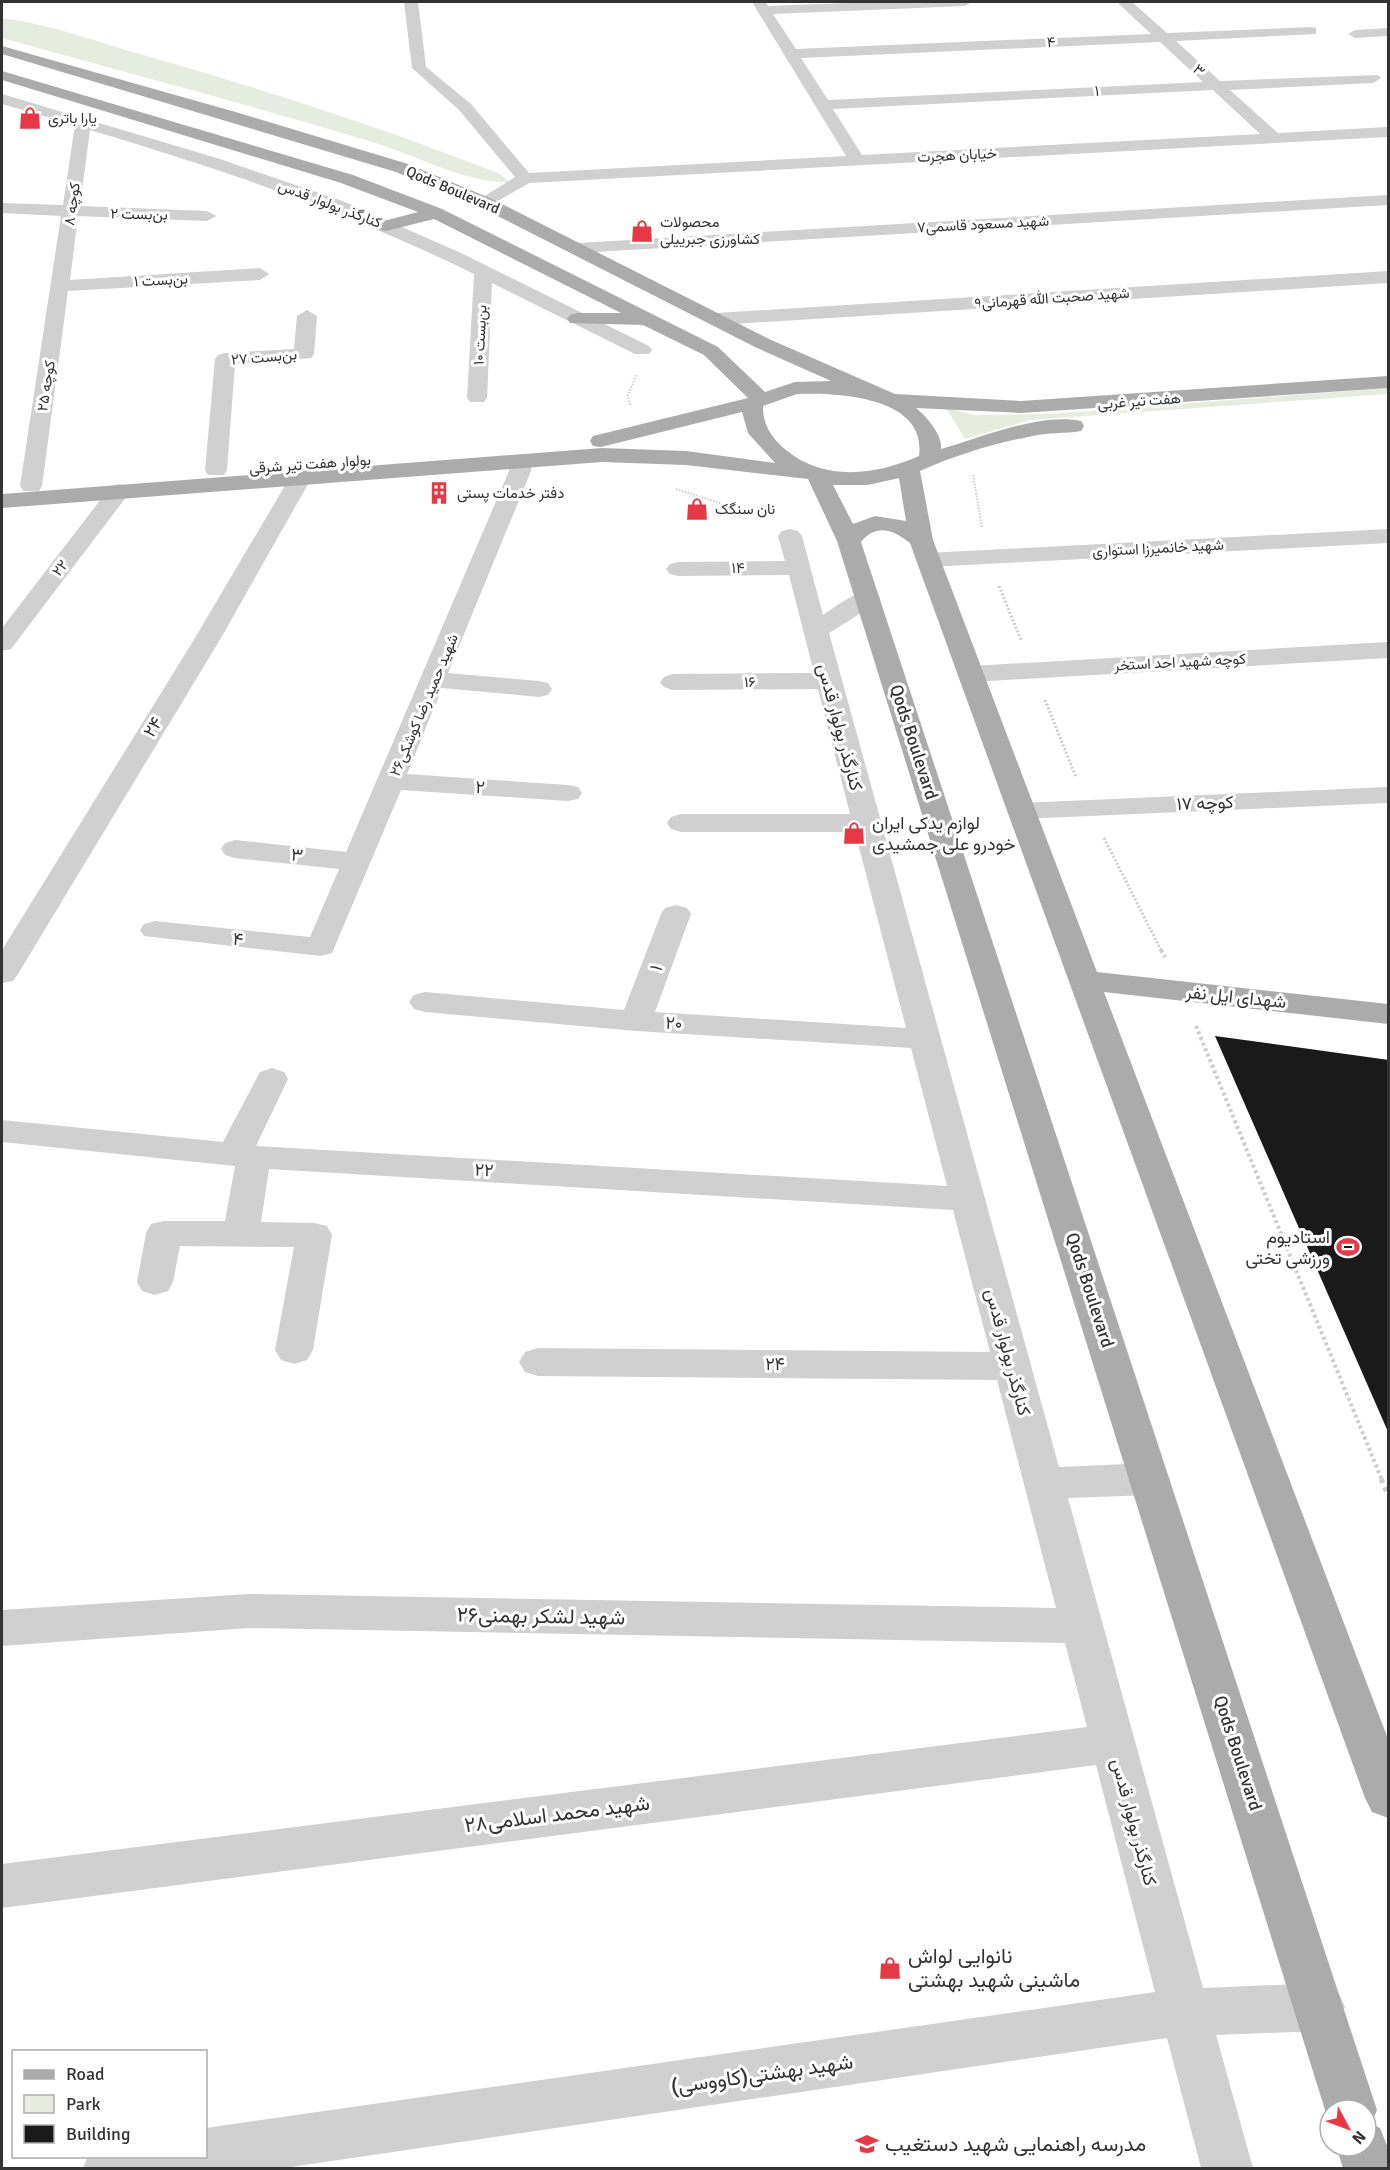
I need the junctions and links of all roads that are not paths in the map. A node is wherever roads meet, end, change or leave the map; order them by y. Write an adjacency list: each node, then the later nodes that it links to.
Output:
1 (411, 2): 20 (street)
2 (966, 2): 4 (street)
3 (1124, 2): 8 (street, ۳)
4 (761, 6): 10 (street)
5 (1311, 31): 8 (street, ۴)
6 (1389, 32): 7 (street)
7 (1355, 33)
8 (1163, 37): 10 (street, ۴); 13 (street, ۳)
9 (2, 50): 22 (main road, Qods Boulevard)
10 (791, 54): 15 (street)
11 (2, 75): 25 (main road, Qods Boulevard)
12 (1372, 78): 13 (street, ۱)
13 (1216, 85): 15 (street, ۱); 18 (street, ۳)
14 (2, 99): 16 (street, کنارگذر بولوار قدس)
15 (822, 105): 19 (street)
16 (83, 123): 24 (street, کوچه ۸); 27 (street, کنارگذر بولوار قدس)
17 (1389, 132): 18 (street, خیابان هجرت)
18 (1274, 138): 19 (street, خیابان هجرت)
19 (857, 160): 20 (street, خیابان هجرت)
20 (525, 178): 22 (street)
21 (1389, 200): 28 (street, شهید مسعود قاسمی۷)
22 (486, 202): 28 (main road, Qods Boulevard)
23 (2, 208): 24 (street, بن‌بست ۲)
24 (71, 213): 26 (street, بن‌بست ۲); 32 (street, کوچه ۸)
25 (436, 213): 27 (main road); 35 (main road, Qods Boulevard)
26 (207, 216)
27 (386, 226): 29 (street, کنارگذر بولوار قدس)
28 (578, 248): 36 (main road, Qods Boulevard)
29 (483, 273): 34 (street, کنارگذر بولوار قدس); 42 (street, بن‌بست ۱۰)
30 (260, 274): 32 (street, بن‌بست ۱)
31 (1389, 277): 36 (street, شهید صحبت الله قهرمانی۹)
32 (62, 286): 52 (street, کوچه ۲۵)
33 (307, 316): 49 (street, بن‌بست ۲۷)
34 (577, 319): 35 (main road); 38 (street, کنارگذر بولوار قدس)
35 (649, 319): 39 (main road, Qods Boulevard)
36 (716, 320): 37 (main road, Qods Boulevard)
37 (762, 343): 39 (main road); 41 (main road, Qods Boulevard)
38 (642, 350)
39 (711, 351): 43 (main road, Qods Boulevard)
40 (1389, 382): 41 (main road, هفت تیر غربی)
41 (885, 397): 43 (main road, بولوار هفت تیر شرقی); 48 (main road)
42 (477, 398)
43 (757, 401): 49 (main road, بولوار هفت تیر شرقی); 50 (main road)
44 (1389, 402): 45 (main road)
45 (1294, 409)
46 (1092, 424): 48 (main road, هفت تیر غربی)
47 (521, 461): 50 (main road, بولوار هفت تیر شرقی); 51 (main road, بولوار هفت تیر شرقی); 67 (street, شهید حمید رضا کوشکی۲۶)
48 (919, 464): 50 (main road, هفت تیر غربی); 59 (main road)
49 (216, 470): 52 (main road, بولوار هفت تیر شرقی)
50 (811, 474): 58 (main road, Qods Boulevard)
51 (301, 477): 54 (main road, بولوار هفت تیر شرقی); 82 (street, ۲۴)
52 (31, 486): 53 (main road, بولوار هفت تیر شرقی)
53 (2, 488)
54 (119, 491): 55 (main road, بولوار هفت تیر شرقی); 64 (street, ۲۲)
55 (2, 501)
56 (790, 536): 60 (street, کنارگذر بولوار قدس)
57 (1389, 536): 59 (street, شهید خانمیرزا استواری)
58 (849, 541): 59 (main road); 62 (main road, Qods Boulevard)
59 (925, 550): 66 (main road)
60 (797, 568): 61 (street, ۱۴); 63 (street, کنارگذر بولوار قدس)
61 (678, 569)
62 (867, 598): 63 (street); 97 (main road, Qods Boulevard)
63 (814, 631): 68 (street, کنارگذر بولوار قدس)
64 (2, 644)
65 (1389, 650): 66 (street, کوچه شهید احد استخر)
66 (971, 674): 74 (main road)
67 (434, 680): 70 (street); 71 (street, شهید حمید رضا کوشکی۲۶)
68 (828, 681): 69 (street, ۱۶); 76 (street, کنارگذر بولوار قدس)
69 (673, 682)
70 (539, 689)
71 (392, 781): 72 (street, ۲); 78 (street, شهید حمید رضا کوشکی۲۶)
72 (568, 793)
73 (1389, 795): 74 (street, کوچه ۱۷)
74 (1021, 811): 83 (main road)
75 (681, 823): 76 (street)
76 (866, 823): 87 (street, کنارگذر بولوار قدس)
77 (235, 849): 78 (street, ۳)
78 (358, 862): 81 (street, شهید حمید رضا کوشکی۲۶)
79 (676, 914): 86 (street, ۱)
80 (155, 930): 81 (street, ۴)
81 (321, 947)
82 (2, 974)
83 (1084, 980): 85 (main road, شهدای ایل نفر); 102 (main road)
84 (425, 1002): 86 (street, ۲۰)
85 (1389, 1014)
86 (636, 1021): 87 (street, ۲۰)
87 (924, 1039): 91 (street, کنارگذر بولوار قدس)
88 (272, 1079): 90 (street)
89 (2, 1131): 90 (street, ۲۲)
90 (244, 1156): 91 (street, ۲۲); 92 (street)
91 (967, 1199): 96 (street, کنارگذر بولوار قدس)
92 (241, 1234): 93 (street); 94 (street)
93 (155, 1282)
94 (294, 1350)
95 (538, 1362): 96 (street, ۲۴)
96 (1012, 1366): 98 (street, کنارگذر بولوار قدس)
97 (1150, 1479): 98 (street); 104 (main road, Qods Boulevard)
98 (1043, 1483): 99 (street, کنارگذر بولوار قدس)
99 (1082, 1626): 100 (street, شهید لشکر بهمنی۲۶); 101 (street, کنارگذر بولوار قدس)
100 (2, 1628)
101 (1113, 1743): 103 (street, شهید محمد اسلامی۲۸); 105 (street, کنارگذر بولوار قدس)
102 (1389, 1798)
103 (2, 1886)
104 (1320, 2007): 105 (street, شهید بهشتی(کاووسی)); 106 (main road, Qods Boulevard)
105 (1185, 2012): 107 (street, شهید بهشتی(کاووسی)); 110 (street, کنارگذر بولوار قدس)
106 (1347, 2098)
107 (207, 2154)
108 (185, 2158): 109 (street)
109 (109, 2169)
110 (1227, 2169)

